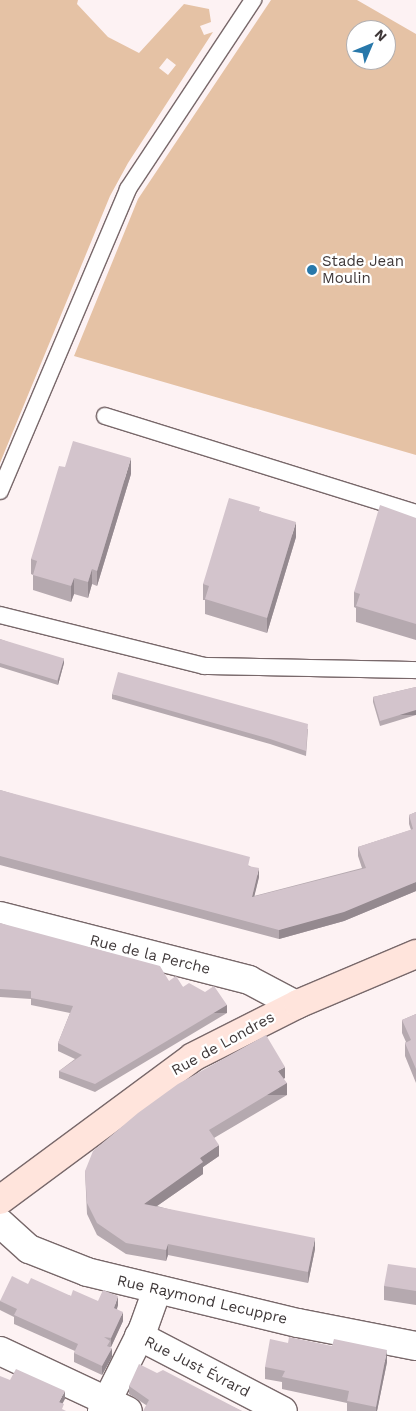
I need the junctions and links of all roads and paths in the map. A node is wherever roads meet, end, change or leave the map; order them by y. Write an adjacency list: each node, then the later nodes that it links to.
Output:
1 (253, 0): 3 (lane)
2 (104, 416): 4 (lane)
3 (0, 491)
4 (416, 513)
5 (0, 615): 6 (lane)
6 (416, 670)
7 (0, 916): 9 (street, Rue de la Perche)
8 (416, 954): 9 (street, Rue de Londres)
9 (296, 1004): 10 (street, Rue de Londres)
10 (0, 1200)
11 (0, 1223): 12 (street, Rue Raymond Lecuppre)
12 (157, 1290): 13 (street); 14 (street, Rue Raymond Lecuppre)
13 (139, 1336): 16 (street); 17 (street, Rue Just Évrard)
14 (416, 1346)
15 (0, 1351): 16 (street)
16 (113, 1408)
17 (283, 1411)

